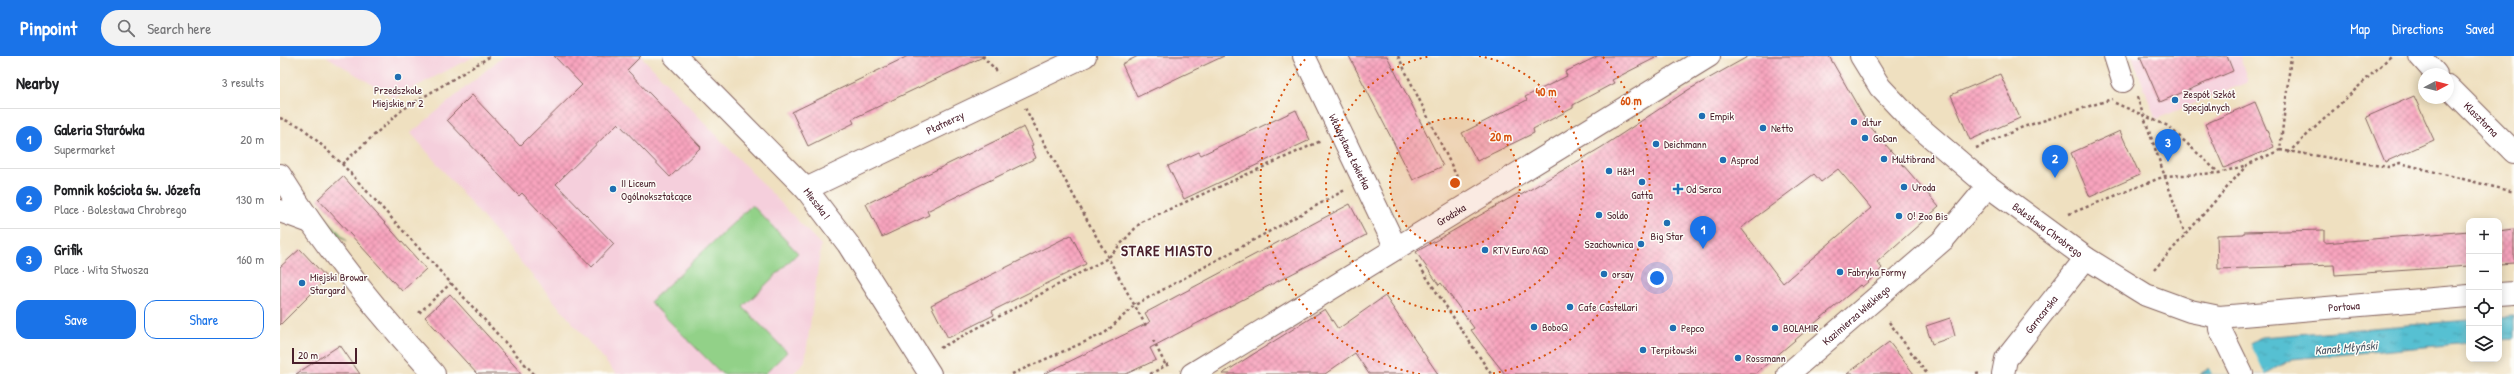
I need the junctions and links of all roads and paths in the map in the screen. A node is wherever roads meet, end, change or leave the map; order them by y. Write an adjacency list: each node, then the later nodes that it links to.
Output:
1 (491, 56): 26 (path)
2 (675, 56): 34 (street, Mieszka I)
3 (982, 56): 14 (path)
4 (1085, 56): 34 (street, Płatnerzy)
5 (1304, 56): 40 (street, Władysława Łokietka)
6 (1398, 56): 31 (path)
7 (1709, 56): 40 (street, Grodzka)
8 (1861, 56): 32 (street, Bolesława Chrobrego)
9 (2115, 56): 15 (street)
10 (2291, 56): 23 (path)
11 (2391, 56): 25 (path)
12 (2420, 56): 13 (street)
13 (2431, 68)
14 (1002, 75)
15 (2119, 89): 17 (path); 19 (path)
16 (2454, 92): 24 (street, Klasztorna)
17 (2109, 100): 19 (path); 22 (path)
18 (1023, 106): 41 (path)
19 (2144, 116): 28 (path); 30 (path)
20 (280, 118): 26 (path)
21 (1327, 138): 41 (path)
22 (1972, 149)
23 (2280, 150): 25 (path); 27 (path)
24 (2514, 152)
25 (2288, 153): 35 (path)
26 (342, 164): 44 (path)
27 (2247, 165): 28 (path); 39 (path)
28 (2219, 173): 30 (path)
29 (280, 174): 38 (street)
30 (2165, 176): 37 (path); 39 (path)
31 (1461, 185)
32 (1988, 186): 42 (street, Bolesława Chrobrego); 62 (street, Kazimierza Wielkiego)
33 (1350, 187): 48 (path)
34 (806, 189): 57 (street, Mieszka I)
35 (2514, 192)
36 (280, 211): 38 (street)
37 (2069, 214)
38 (310, 222): 55 (street)
39 (2185, 235): 43 (path)
40 (1406, 253): 60 (street, Grodzka); 61 (path)
41 (1108, 258): 48 (path); 54 (path)
42 (2086, 258): 50 (street, Bolesława Chrobrego); 64 (street, Garncarska)
43 (2154, 270)
44 (451, 283): 49 (path); 56 (path)
45 (2514, 293): 46 (street)
46 (2502, 294)
47 (2466, 296): 50 (street, Portowa)
48 (1135, 305): 52 (path); 58 (path)
49 (419, 313)
50 (2219, 317): 65 (street)
51 (1888, 322): 63 (path)
52 (1146, 326)
53 (1153, 340): 59 (path)
54 (939, 349)
55 (434, 374)
56 (534, 374)
57 (930, 374)
58 (1012, 374)
59 (1150, 374)
60 (1192, 374)
61 (1491, 374)
62 (1788, 374)
63 (1927, 374)
64 (2003, 374)
65 (2242, 374)

